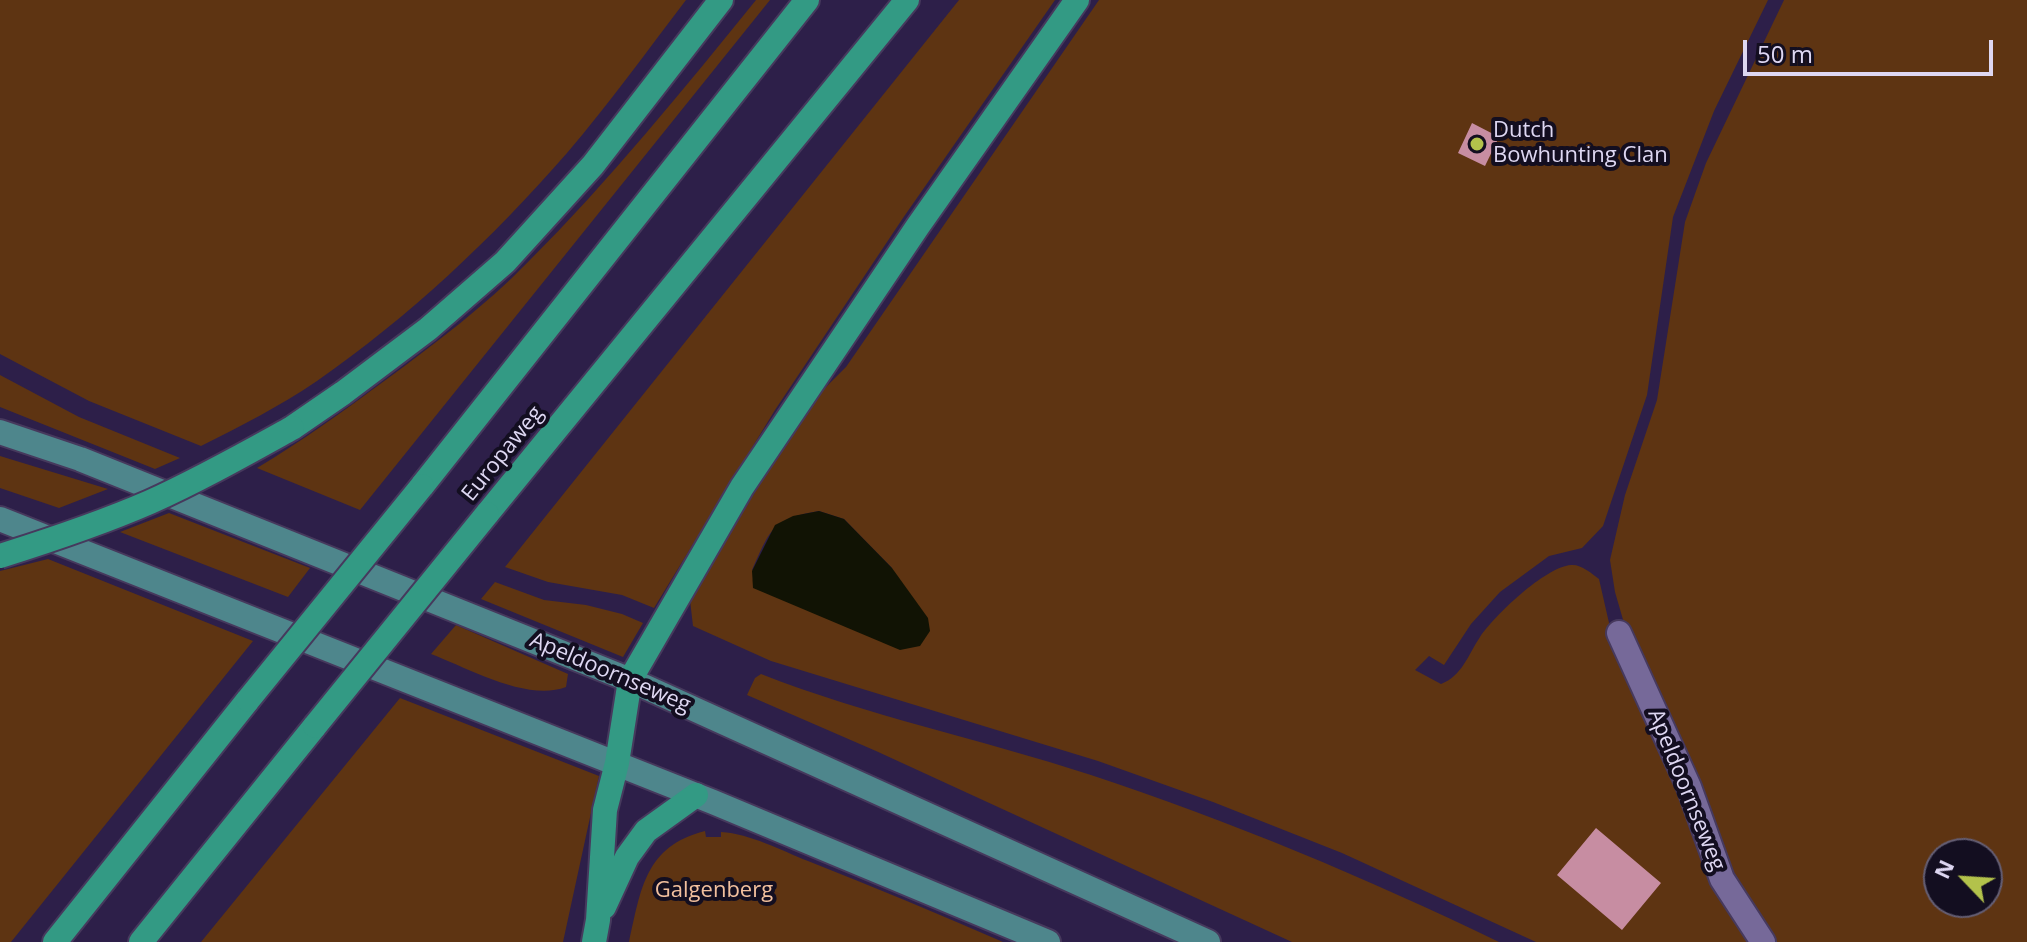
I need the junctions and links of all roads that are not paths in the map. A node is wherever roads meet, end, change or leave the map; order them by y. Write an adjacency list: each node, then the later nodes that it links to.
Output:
1 (721, 0): 7 (highway, bridge)
2 (807, 0): 13 (highway, Europaweg, bridge)
3 (907, 0): 14 (highway, Europaweg, bridge)
4 (1077, 0): 9 (highway)
5 (0, 432): 9 (main road, Apeldoornseweg)
6 (0, 519): 10 (main road)
7 (0, 556)
8 (1619, 633): 17 (street, Apeldoornseweg)
9 (630, 680): 10 (highway); 16 (main road, Apeldoornseweg)
10 (617, 763): 11 (main road); 12 (highway)
11 (696, 795): 12 (highway); 15 (main road)
12 (596, 931)
13 (55, 942)
14 (141, 942)
15 (1048, 942)
16 (1208, 942)
17 (1763, 942)

